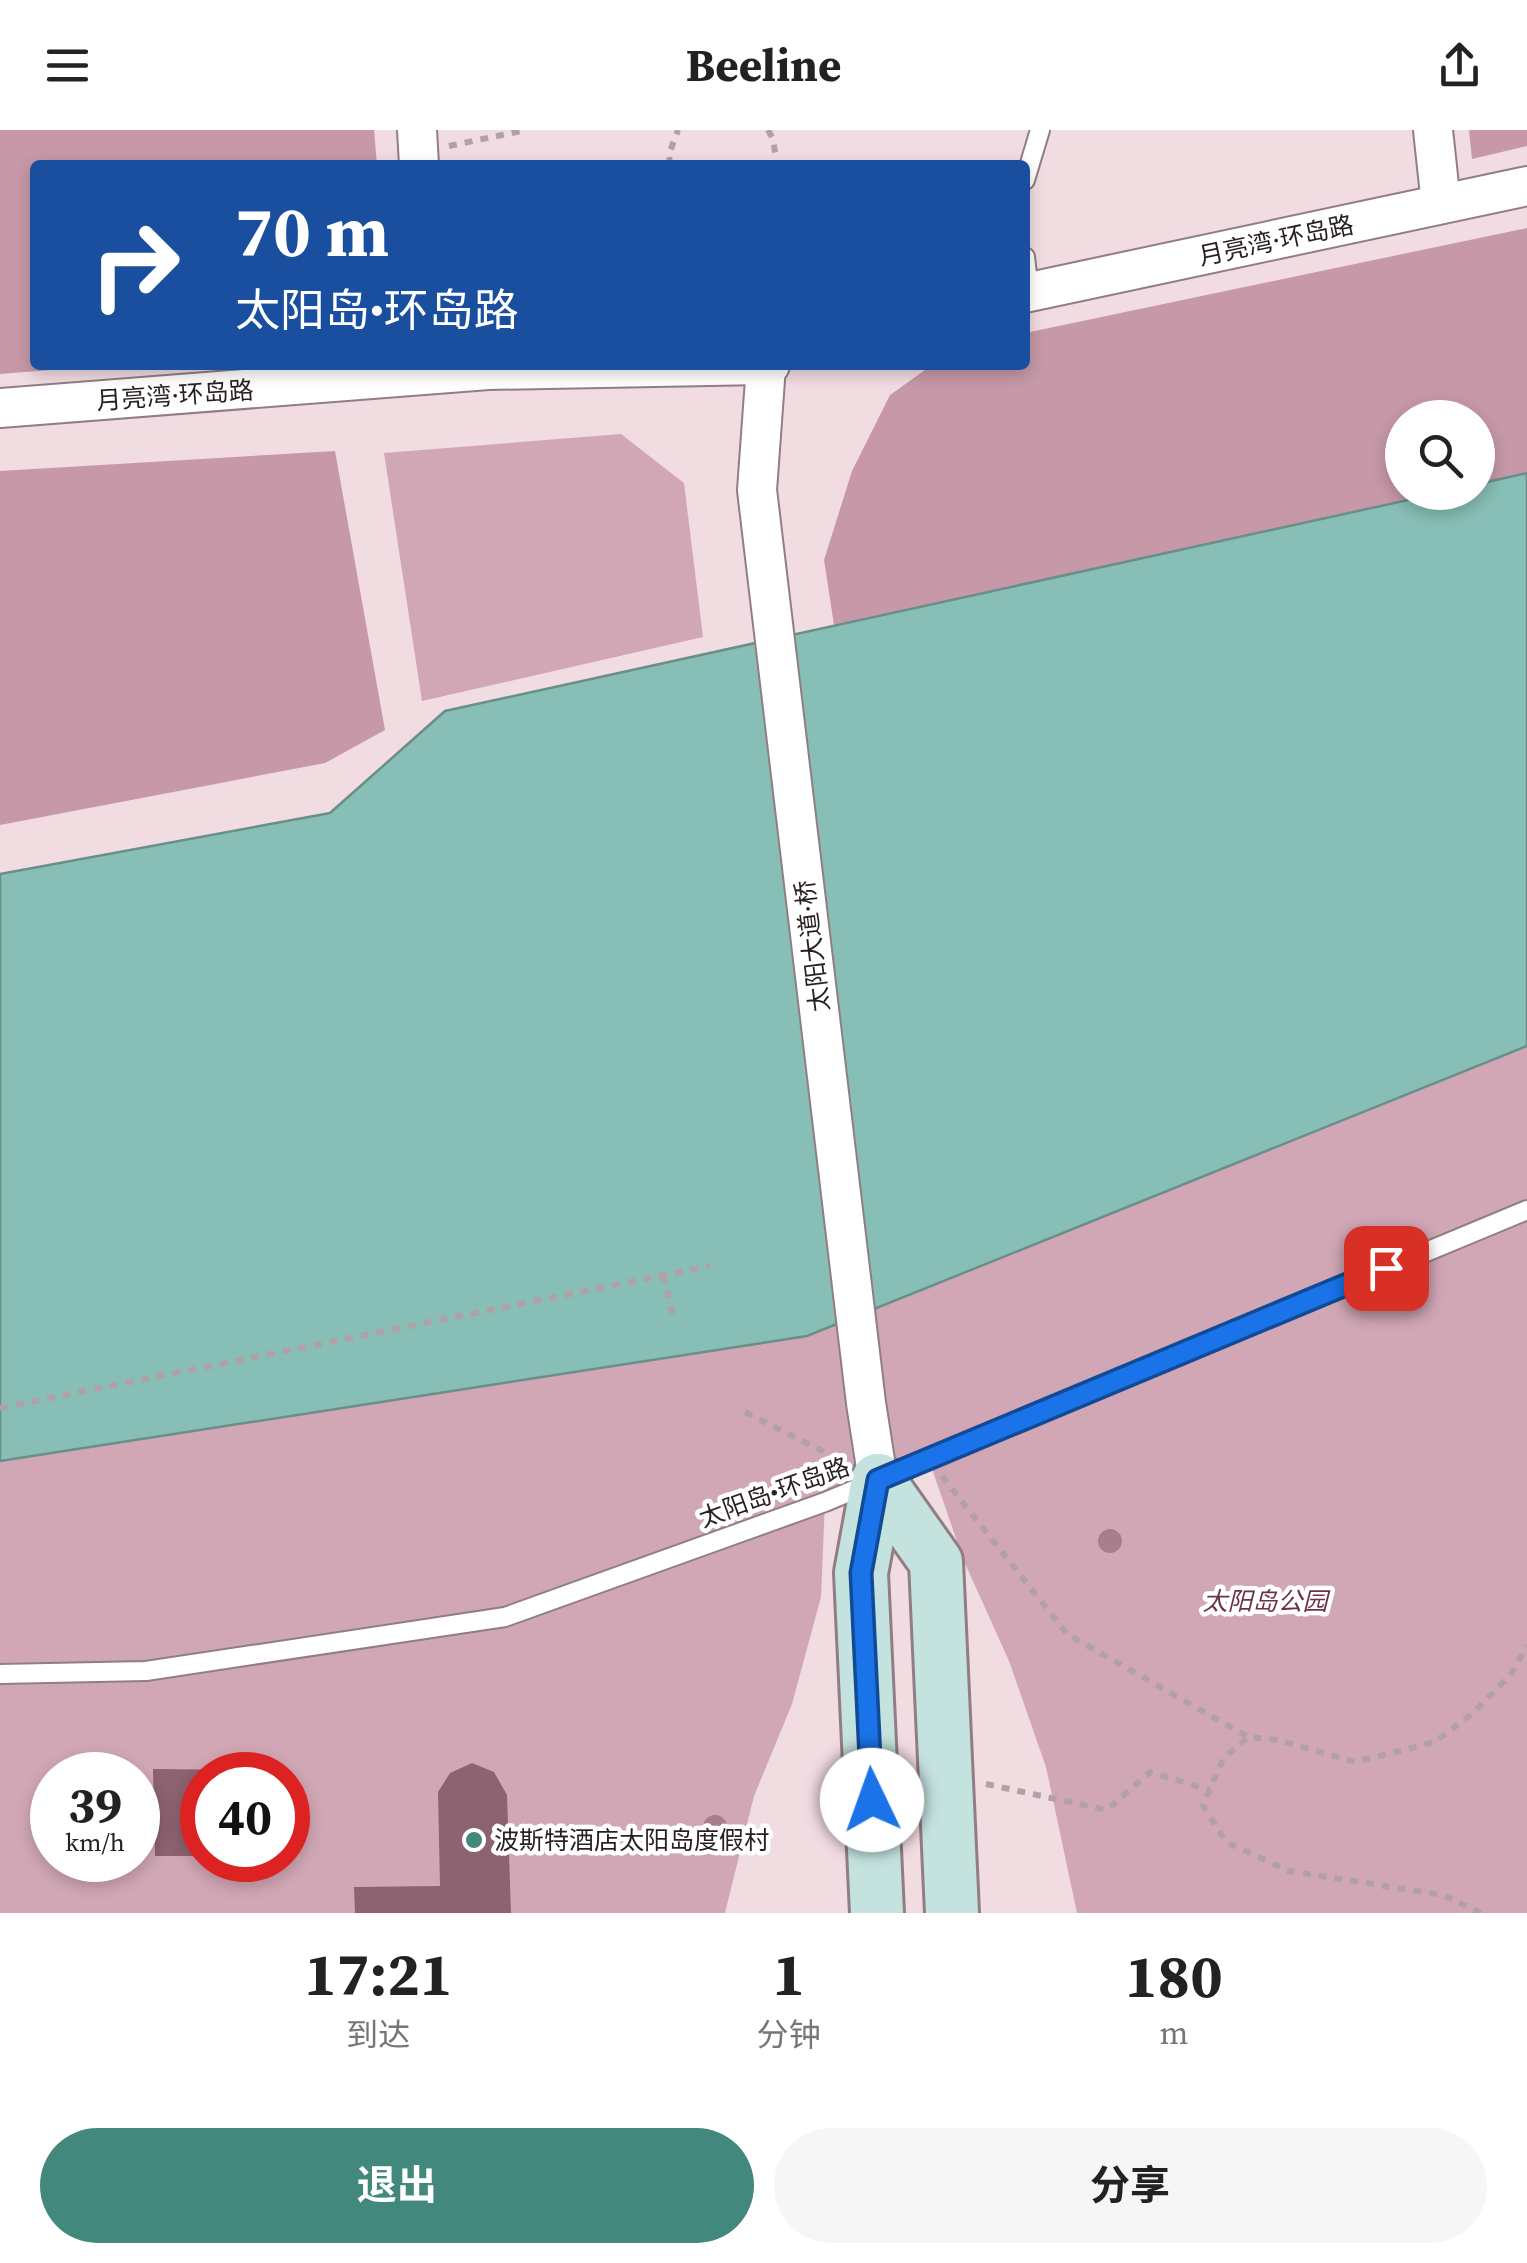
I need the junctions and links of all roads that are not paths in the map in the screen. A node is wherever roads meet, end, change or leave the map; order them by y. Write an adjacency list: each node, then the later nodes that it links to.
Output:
1 (1040, 130): 3 (lane)
2 (1432, 130): 5 (street)
3 (1030, 163)
4 (1527, 186): 5 (street, 月亮湾·环岛路)
5 (1442, 204): 6 (street, 月亮湾·环岛路)
6 (1030, 280)
7 (488, 370): 9 (street, 月亮湾·环岛路)
8 (768, 370): 12 (street, 太阳大道·桥)
9 (367, 373): 10 (street, 月亮湾·环岛路)
10 (0, 408)
11 (1527, 1210): 12 (lane, 太阳岛•环岛路)
12 (878, 1480): 13 (lane, 太阳岛•环岛路); 14 (street); 15 (street)
13 (0, 1674)
14 (877, 1913)
15 (952, 1913)

